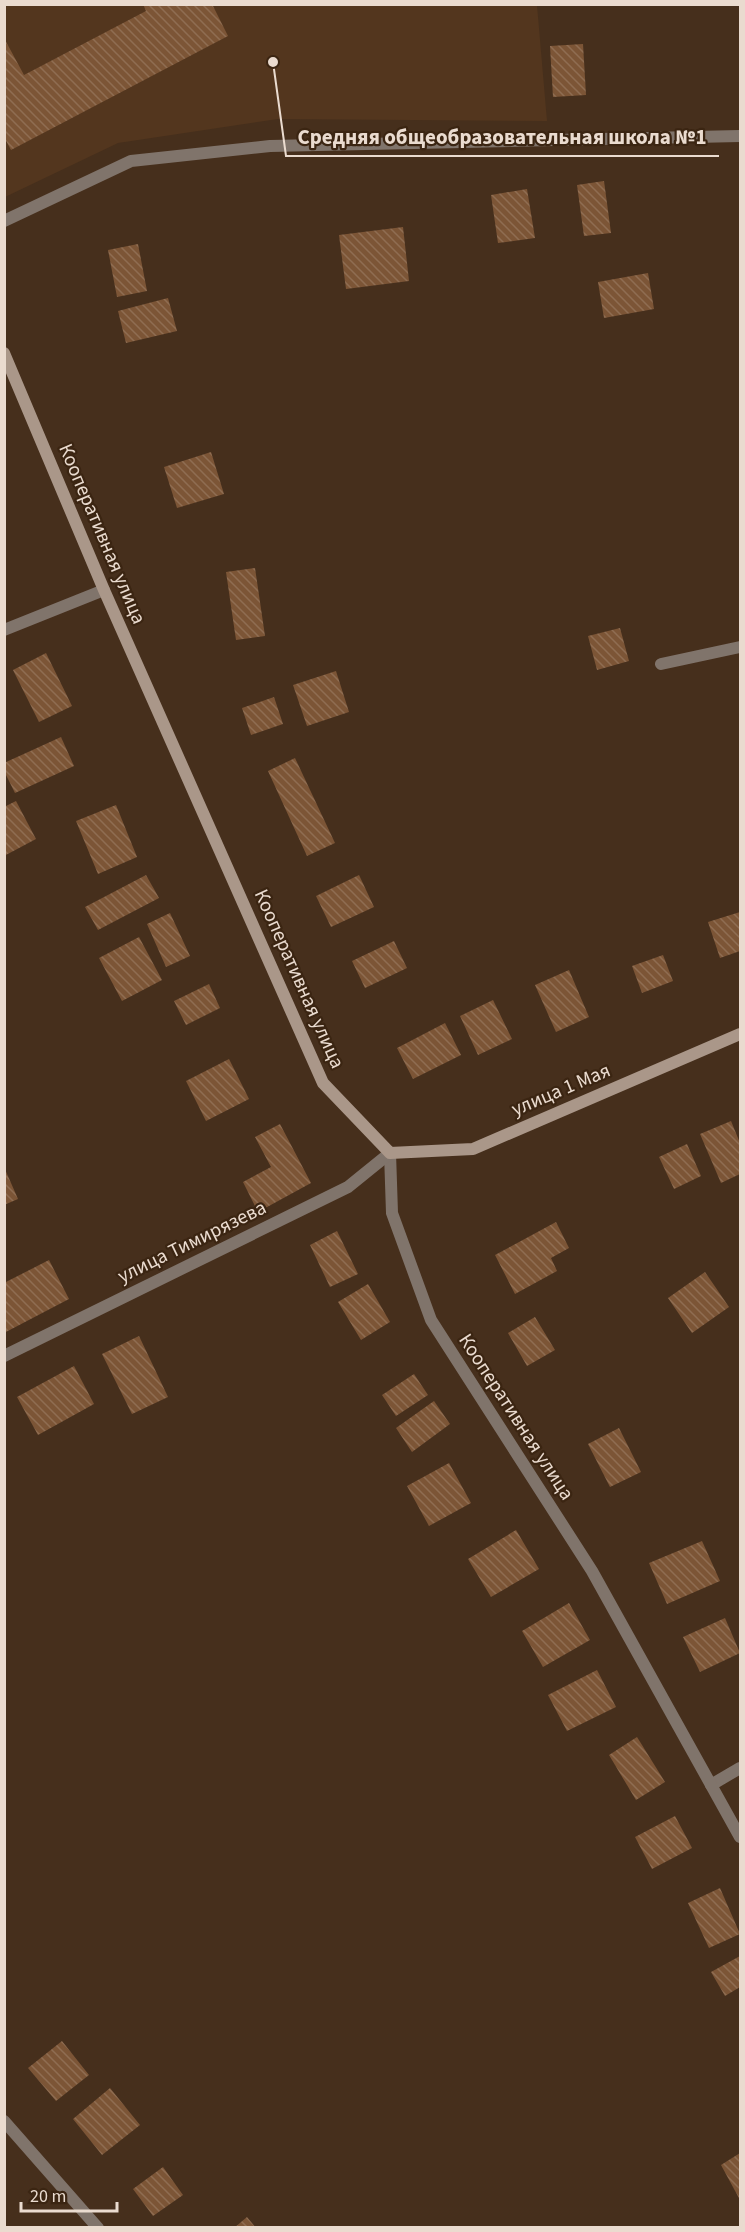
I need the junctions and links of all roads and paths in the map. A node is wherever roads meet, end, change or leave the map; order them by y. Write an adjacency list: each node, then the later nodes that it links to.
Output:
1 (741, 136): 2 (street)
2 (4, 221)
3 (4, 353): 4 (street, Кооперативная улица)
4 (104, 590): 5 (street); 9 (street, Кооперативная улица)
5 (4, 630)
6 (741, 648): 7 (street)
7 (661, 664)
8 (741, 1034): 9 (street, улица 1 Мая)
9 (390, 1153): 10 (street, улица Тимирязева); 12 (street, Кооперативная улица)
10 (4, 1356)
11 (741, 1768): 12 (street)
12 (711, 1785): 13 (street, Кооперативная улица)
13 (741, 1837)
14 (4, 2121): 15 (street)
15 (98, 2228)

